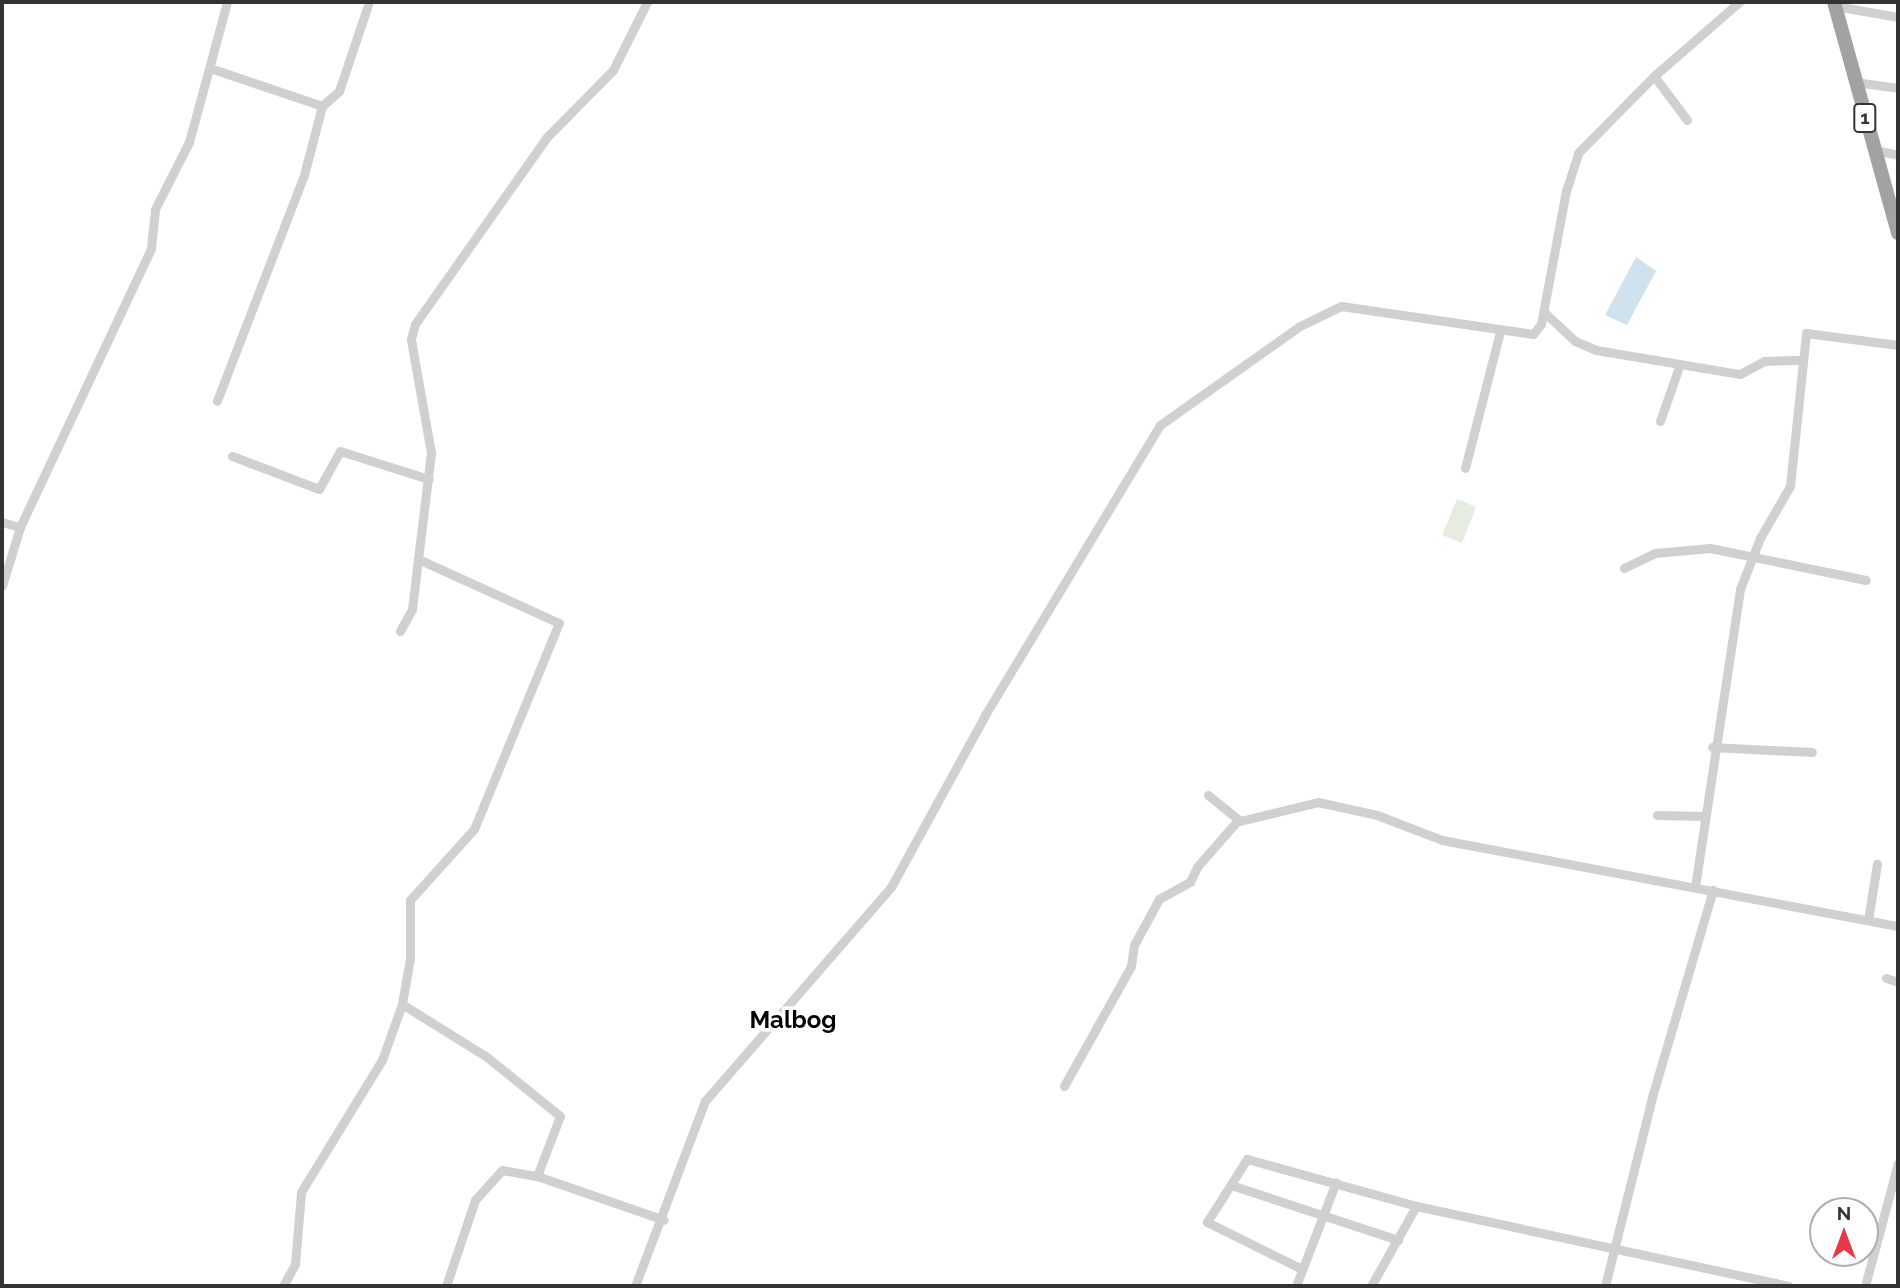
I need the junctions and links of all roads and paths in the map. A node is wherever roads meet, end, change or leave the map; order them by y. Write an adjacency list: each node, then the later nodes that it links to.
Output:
1 (226, 2): 7 (street)
2 (369, 2): 11 (street)
3 (647, 2): 25 (street)
4 (1739, 2): 8 (street)
5 (1834, 4): 6 (street); 9 (highway, 1)
6 (1898, 17)
7 (210, 68): 11 (street); 27 (street)
8 (1654, 76): 12 (street); 16 (street)
9 (1855, 82): 10 (street); 13 (highway, 1)
10 (1898, 88)
11 (322, 106): 21 (street)
12 (1687, 120)
13 (1875, 150): 14 (street); 15 (highway, 1)
14 (1898, 155)
15 (1898, 232)
16 (1544, 312): 17 (street); 20 (street)
17 (1500, 332): 24 (street); 55 (street)
18 (1898, 345): 19 (street)
19 (1801, 360): 20 (street); 29 (street)
20 (1679, 364): 22 (street)
21 (217, 401)
22 (1660, 421)
23 (232, 456): 25 (street)
24 (1465, 468)
25 (429, 479): 28 (street)
26 (2, 522): 27 (street)
27 (20, 527): 32 (street)
28 (418, 559): 33 (street); 47 (street)
29 (1751, 559): 30 (street); 31 (street); 34 (street)
30 (1625, 568)
31 (1866, 580)
32 (2, 586)
33 (400, 631)
34 (1712, 747): 35 (street); 38 (street)
35 (1812, 752)
36 (1208, 795): 39 (street)
37 (1657, 815): 38 (street)
38 (1704, 816): 41 (street)
39 (1238, 820): 41 (street); 48 (street)
40 (1877, 864): 43 (street)
41 (1695, 887): 42 (street)
42 (1713, 890): 43 (street); 57 (street)
43 (1868, 920): 44 (street)
44 (1898, 926)
45 (1886, 978): 46 (street)
46 (1898, 982)
47 (402, 1004): 50 (street); 59 (street)
48 (1064, 1086)
49 (1898, 1163): 66 (street)
50 (537, 1176): 55 (street); 60 (street)
51 (1336, 1182): 52 (street); 53 (street); 54 (street)
52 (1231, 1185): 54 (street); 58 (street)
53 (1416, 1206): 56 (street); 57 (street)
54 (1324, 1215): 56 (street); 58 (street)
55 (664, 1220): 61 (street)
56 (1398, 1240): 63 (street)
57 (1614, 1252): 64 (street); 65 (street)
58 (1302, 1269): 62 (street)
59 (283, 1286)
60 (446, 1286)
61 (635, 1286)
62 (1296, 1286)
63 (1371, 1286)
64 (1605, 1286)
65 (1789, 1286)
66 (1866, 1286)

